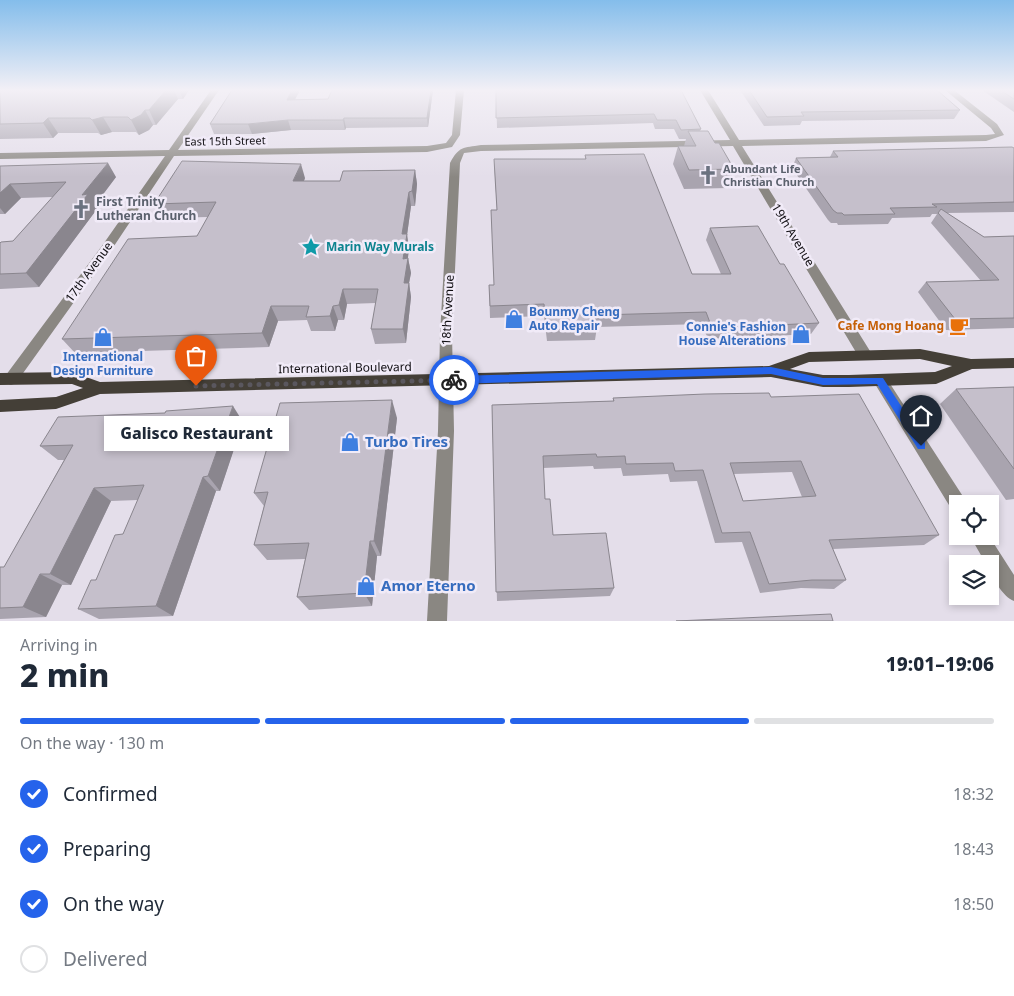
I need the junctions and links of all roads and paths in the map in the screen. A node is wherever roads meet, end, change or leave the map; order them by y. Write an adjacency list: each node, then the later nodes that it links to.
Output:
1 (195, 119): 6 (street, 17th Avenue)
2 (457, 119): 6 (street, East 15th Street)
3 (723, 119): 5 (street, 19th Avenue)
4 (985, 119): 5 (street)
5 (738, 143): 8 (street, 19th Avenue); 13 (street, 18th Avenue)
6 (170, 154): 7 (street, East 15th Street); 12 (street, 17th Avenue)
7 (0, 156)
8 (865, 355): 10 (main road, International Boulevard); 11 (main road, International Boulevard)
9 (1014, 363): 10 (main road, International Boulevard)
10 (971, 364): 14 (main road, International Boulevard)
11 (771, 371): 13 (main road, International Boulevard); 14 (main road, International Boulevard)
12 (6, 379): 15 (main road, International Boulevard)
13 (446, 380): 15 (main road, International Boulevard); 20 (street, 18th Avenue)
14 (880, 380): 17 (street)
15 (100, 388): 16 (main road, International Boulevard)
16 (0, 406)
17 (952, 495)
18 (985, 545): 19 (street)
19 (1014, 592)
20 (437, 621)

